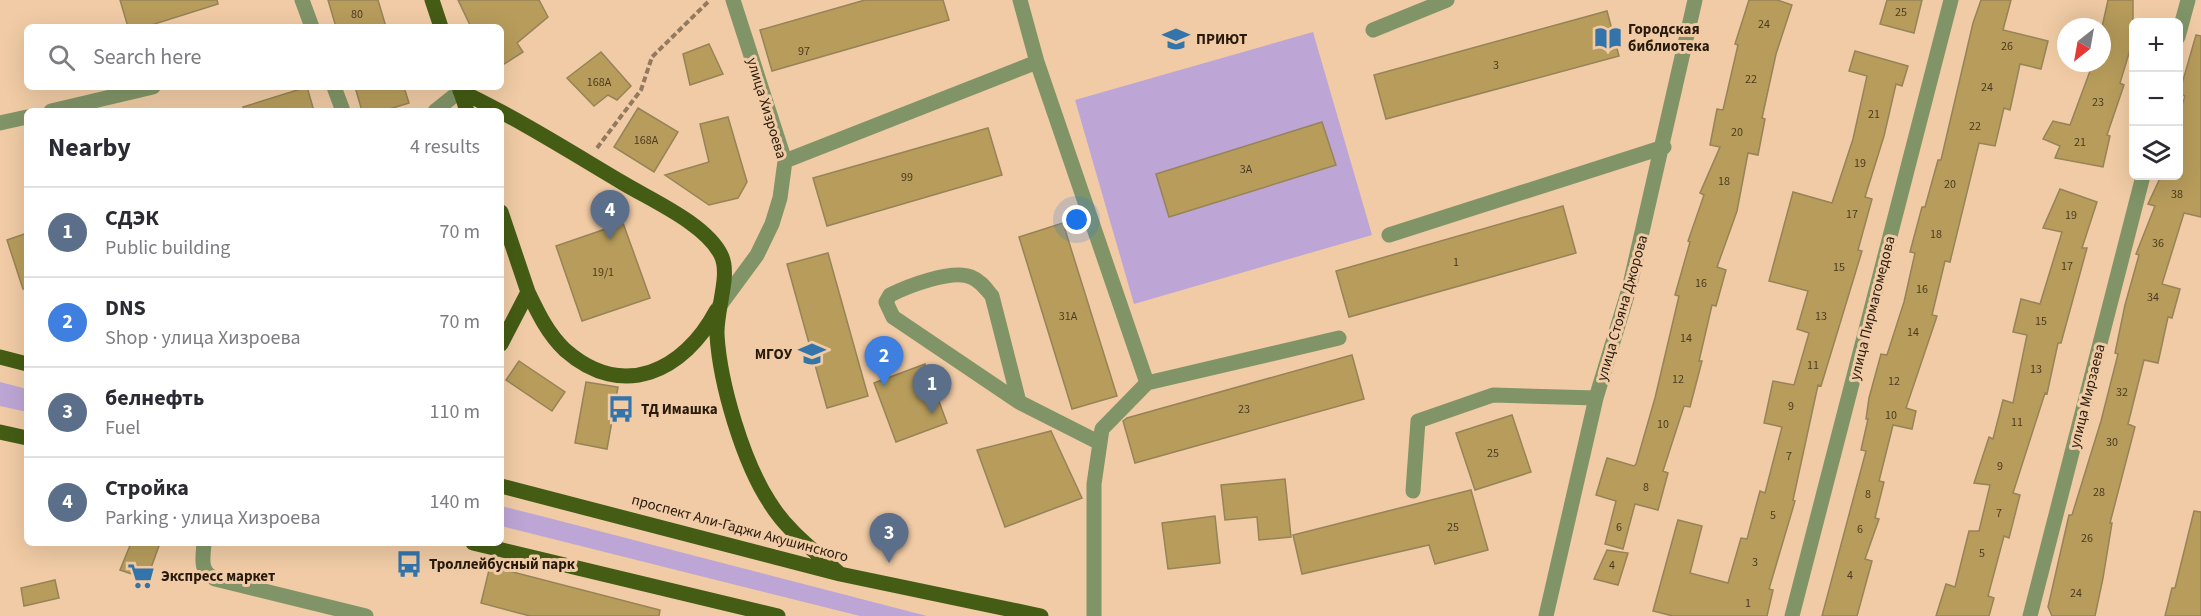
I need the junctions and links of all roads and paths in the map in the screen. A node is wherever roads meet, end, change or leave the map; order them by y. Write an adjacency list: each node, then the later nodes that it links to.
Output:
1 (303, 0): 11 (street)
2 (432, 0): 12 (main road)
3 (710, 0): 30 (path)
4 (734, 0): 29 (street, улица Хизроева)
5 (1020, 0): 14 (street)
6 (1447, 0): 13 (street)
7 (1695, 0): 28 (street, улица Стояна Джорова)
8 (1951, 0): 57 (street, улица Пирмагомедова)
9 (2188, 0): 10 (street)
10 (2183, 18)
11 (311, 24)
12 (440, 24)
13 (1373, 30)
14 (1037, 62): 29 (street); 40 (street)
15 (140, 90): 20 (street)
16 (335, 90): 21 (street)
17 (458, 90): 22 (street)
18 (459, 90): 23 (main road)
19 (461, 90): 24 (main road)
20 (64, 108)
21 (342, 108)
22 (438, 108)
23 (466, 108)
24 (495, 108)
25 (504, 113): 30 (main road)
26 (24, 118): 27 (street)
27 (0, 123)
28 (1664, 147): 33 (street); 41 (street, улица Стояна Джорова)
29 (785, 160): 35 (street, улица Хизроева)
30 (587, 161): 35 (main road)
31 (2142, 180): 58 (street, улица Мирзаева)
32 (504, 221): 34 (main road)
33 (1389, 235)
34 (528, 292): 35 (main road); 36 (main road)
35 (718, 308): 50 (main road)
36 (504, 338)
37 (1339, 339): 40 (street)
38 (0, 357): 39 (main road)
39 (24, 363)
40 (1147, 382): 45 (street)
41 (1596, 398): 47 (street); 56 (street, улица Стояна Джорова)
42 (1019, 402): 42 (street); 45 (street)
43 (0, 432): 44 (main road)
44 (24, 437)
45 (1100, 443): 55 (street)
46 (504, 487): 50 (main road, проспект Али-Гаджи Акушинского)
47 (1413, 491)
48 (204, 546): 52 (street)
49 (485, 546): 51 (main road)
50 (840, 574): 54 (main road, проспект Али-Гаджи Акушинского)
51 (750, 612): 53 (main road)
52 (366, 616)
53 (778, 616)
54 (1041, 616)
55 (1094, 616)
56 (1545, 616)
57 (1792, 616)
58 (2030, 616)

